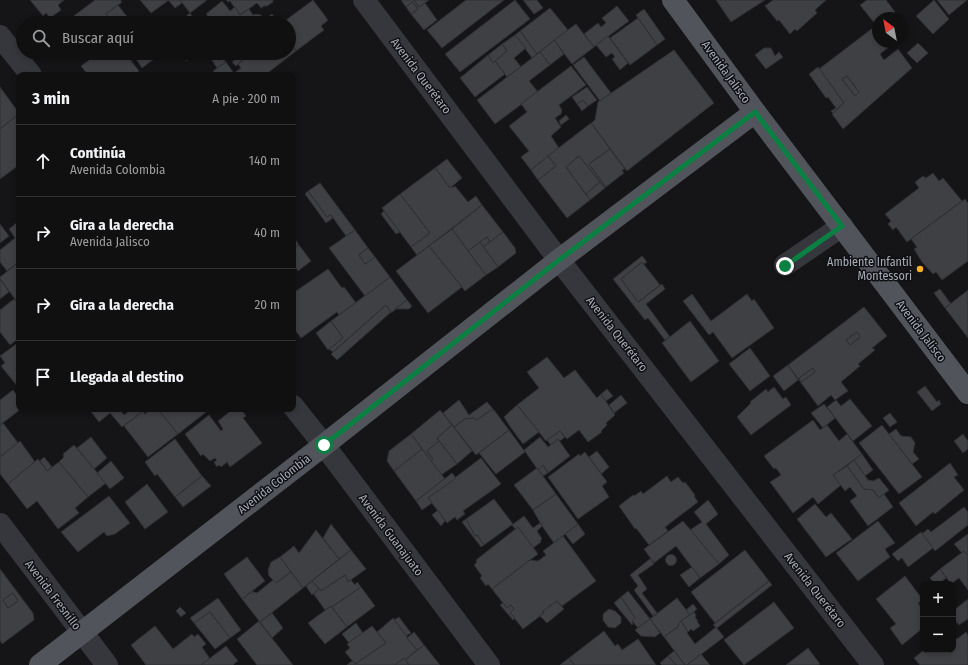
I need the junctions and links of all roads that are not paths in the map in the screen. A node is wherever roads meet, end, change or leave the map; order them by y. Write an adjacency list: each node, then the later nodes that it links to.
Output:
1 (364, 0): 9 (street, Avenida Querétaro)
2 (673, 0): 7 (main road, Avenida Jalisco)
3 (0, 36): 4 (street)
4 (16, 56)
5 (19, 60): 6 (street)
6 (29, 72)
7 (755, 112): 8 (main road, Avenida Jalisco); 9 (main road, Avenida Colombia)
8 (842, 226): 10 (street); 11 (main road, Avenida Jalisco)
9 (559, 260): 13 (main road, Avenida Colombia); 19 (street, Avenida Querétaro)
10 (785, 266)
11 (968, 393)
12 (296, 410): 13 (street, Avenida Guanajuato)
13 (324, 445): 15 (main road, Avenida Colombia); 18 (street, Avenida Guanajuato)
14 (0, 524): 15 (street, Avenida Fresnillo)
15 (82, 633): 16 (main road, Avenida Colombia); 17 (street, Avenida Fresnillo)
16 (40, 665)
17 (107, 665)
18 (488, 665)
19 (873, 665)

